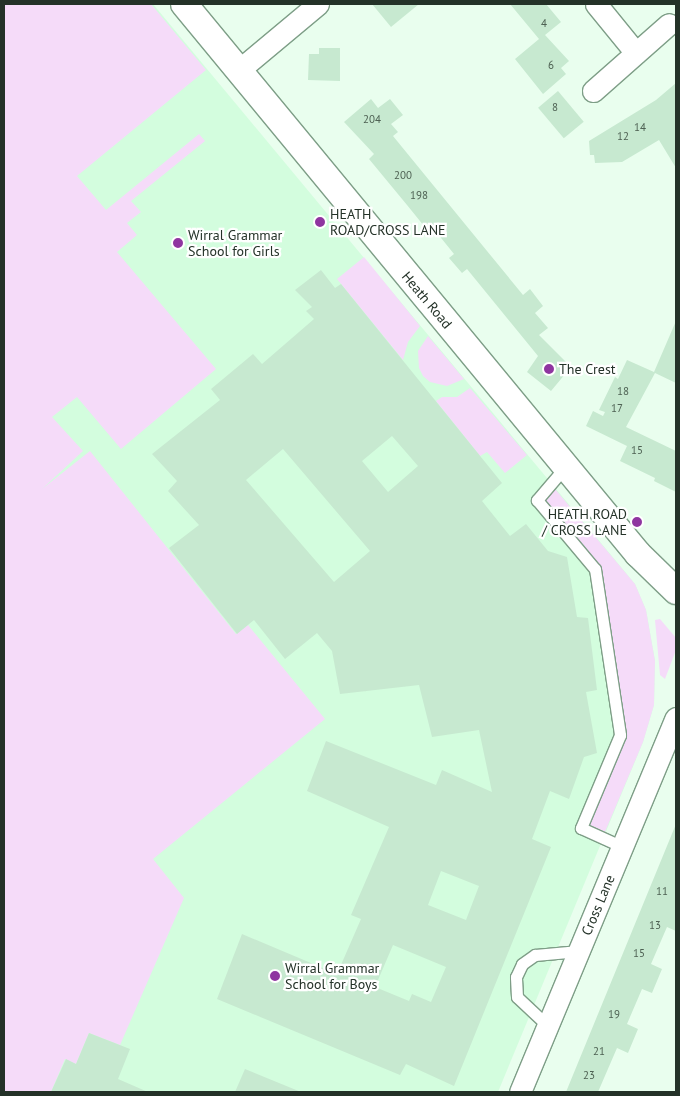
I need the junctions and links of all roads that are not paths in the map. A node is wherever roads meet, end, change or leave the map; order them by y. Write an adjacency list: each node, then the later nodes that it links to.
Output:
1 (184, 4): 6 (street, Heath Road)
2 (318, 4): 6 (street)
3 (596, 4): 5 (street)
4 (669, 24): 5 (street)
5 (636, 53): 7 (street)
6 (239, 70): 8 (street, Heath Road)
7 (593, 91)
8 (566, 466): 9 (street, Heath Road); 11 (lane)
9 (676, 591)
10 (676, 718): 11 (street, Cross Lane)
11 (623, 847): 12 (street, Cross Lane)
12 (579, 950): 13 (street, Cross Lane); 13 (lane)
13 (548, 1026): 14 (street, Cross Lane)
14 (520, 1092)

